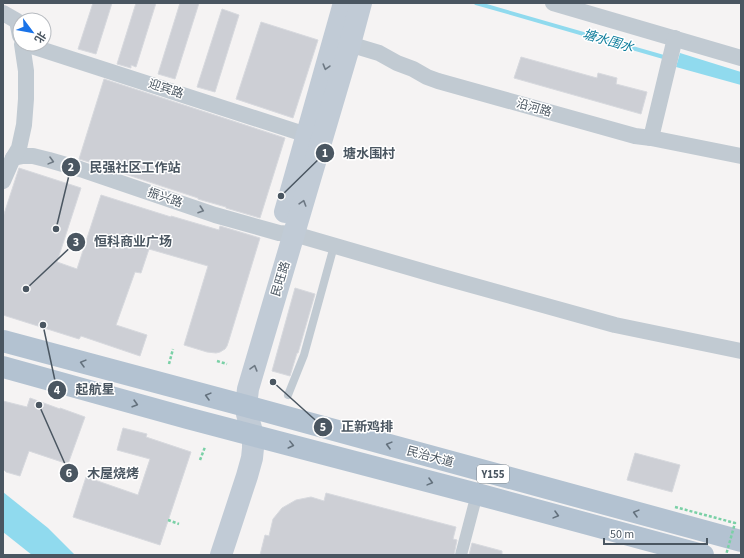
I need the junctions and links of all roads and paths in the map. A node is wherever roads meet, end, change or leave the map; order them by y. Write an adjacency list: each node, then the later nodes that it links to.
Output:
1 (344, 3): 6 (main road, 民旺路)
2 (361, 3): 6 (main road, 民旺路)
3 (553, 3): 7 (street)
4 (3, 13): 5 (street)
5 (12, 18)
6 (342, 42): 11 (main road, 民旺路, one-way to 11); 12 (street, 沿河路); 16 (main road, 民旺路, one-way to 6)
7 (674, 44): 10 (street); 12 (street)
8 (23, 52): 13 (street)
9 (51, 52): 11 (street, 迎宾路)
10 (741, 58)
11 (307, 135): 16 (main road, 民旺路)
12 (651, 138): 14 (street, 沿河路)
13 (10, 156): 15 (street); 16 (street, 振兴路, one-way to 16)
14 (741, 156)
15 (3, 181)
16 (286, 234): 17 (street, 振兴路); 26 (main road, 民旺路)
17 (334, 246): 20 (street, 振兴路); 25 (lane)
18 (3, 341): 26 (main road, 民治大道 / Y155, one-way to 18)
19 (173, 349): 22 (path)
20 (741, 351)
21 (217, 361): 23 (path)
22 (169, 364)
23 (227, 364)
24 (3, 367): 27 (main road, 民治大道 / Y155, one-way to 27)
25 (288, 395)
26 (239, 404): 27 (main road, 民旺路); 34 (main road, 民治大道 / Y155, one-way to 26)
27 (247, 434): 30 (main road, 民治大道 / Y155, one-way to 30); 35 (main road, 民旺路); 36 (main road, 民旺路)
28 (205, 447): 29 (path)
29 (200, 460)
30 (477, 494): 37 (street); 38 (main road, 民治大道 / Y155, one-way to 38)
31 (675, 507): 39 (path, bridge)
32 (168, 520): 33 (path)
33 (179, 524)
34 (741, 541)
35 (207, 555)
36 (221, 555)
37 (461, 555)
38 (703, 555)
39 (726, 555)

